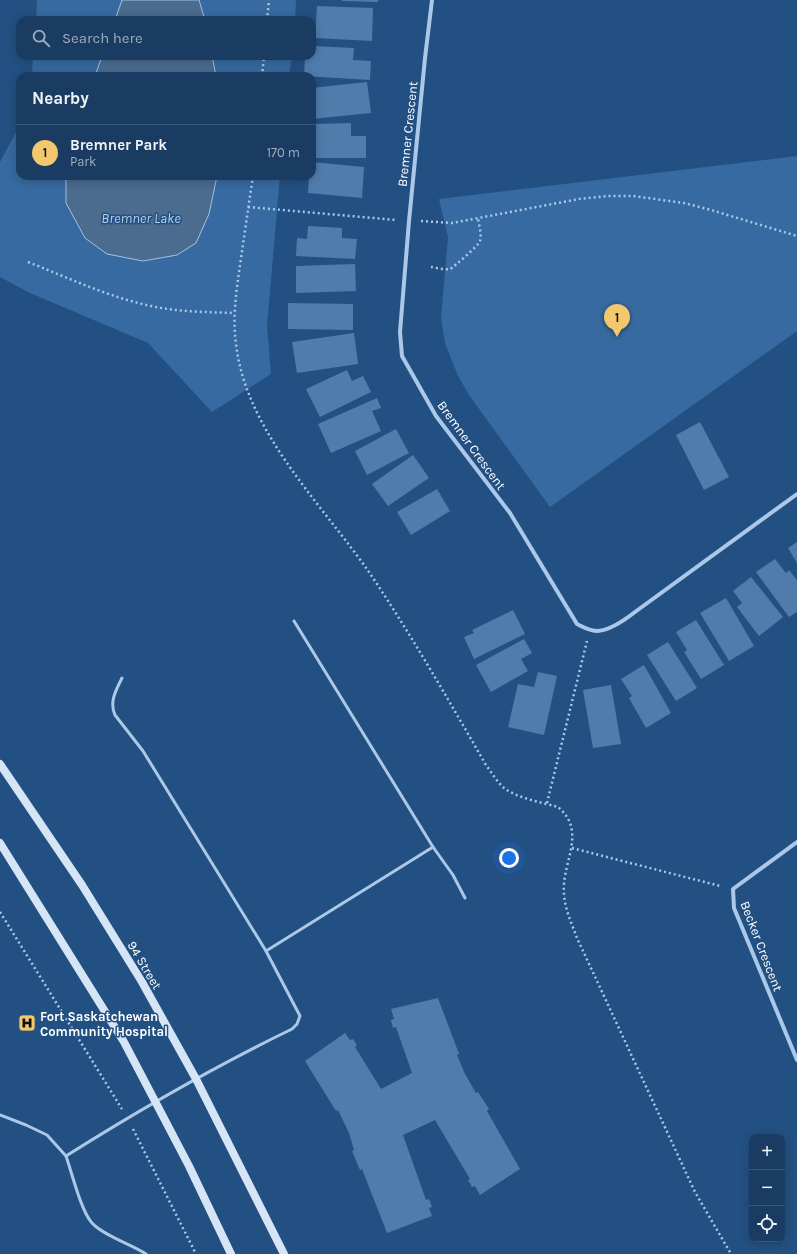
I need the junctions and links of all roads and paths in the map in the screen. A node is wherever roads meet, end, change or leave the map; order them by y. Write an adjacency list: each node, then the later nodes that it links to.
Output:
1 (269, 0): 3 (path)
2 (432, 0): 17 (street, Bremner Crescent)
3 (267, 16)
4 (264, 60): 5 (path)
5 (262, 72)
6 (252, 180): 7 (path)
7 (248, 208): 9 (path); 14 (path)
8 (478, 219): 10 (path); 11 (path); 13 (path)
9 (385, 220)
10 (435, 222)
11 (797, 236)
12 (28, 262): 14 (path)
13 (431, 267)
14 (234, 313): 20 (path)
15 (797, 494): 17 (street)
16 (294, 621): 23 (lane)
17 (590, 630): 20 (path)
18 (122, 678): 28 (lane)
19 (0, 764): 30 (main road, 94 Street)
20 (546, 804): 24 (path)
21 (0, 842): 31 (main road)
22 (797, 842): 25 (street, Becker Crescent)
23 (433, 847): 26 (lane); 28 (lane)
24 (572, 848): 25 (path); 39 (path)
25 (733, 889): 29 (street, Becker Crescent)
26 (465, 898)
27 (0, 912): 33 (path)
28 (266, 950): 30 (lane)
29 (797, 1060)
30 (196, 1079): 31 (lane); 38 (main road, 94 Street)
31 (154, 1102): 33 (lane); 37 (main road)
32 (0, 1115): 34 (lane)
33 (128, 1117): 34 (lane); 36 (path)
34 (66, 1156): 35 (lane)
35 (146, 1254)
36 (196, 1254)
37 (231, 1254)
38 (284, 1254)
39 (731, 1254)

